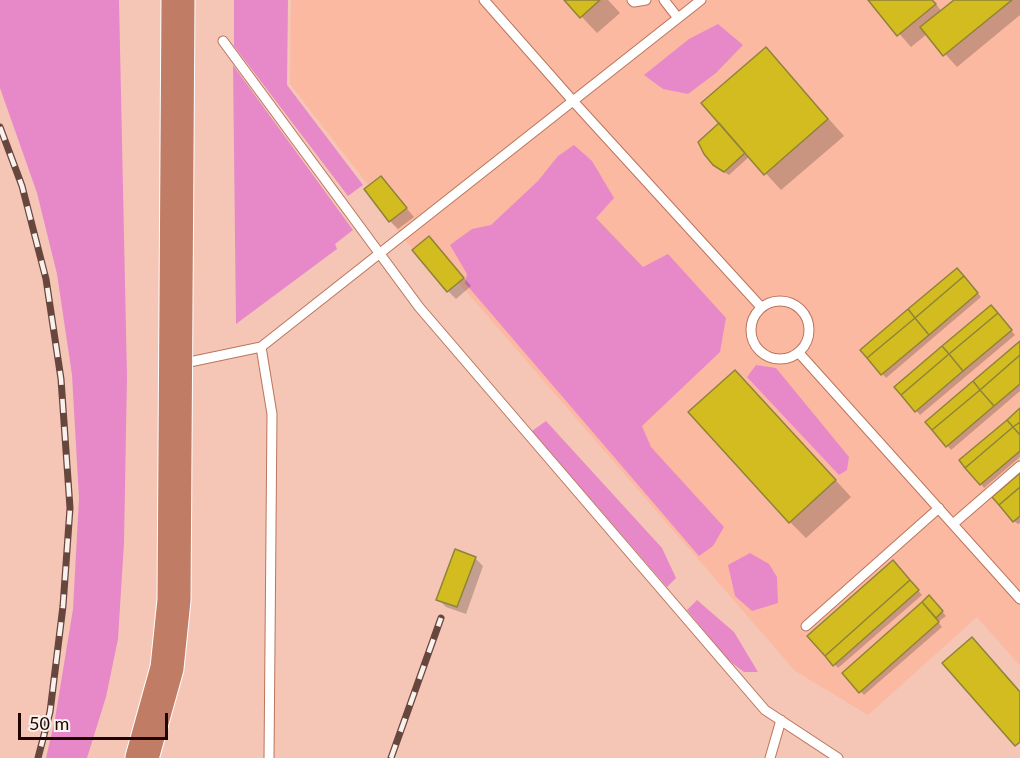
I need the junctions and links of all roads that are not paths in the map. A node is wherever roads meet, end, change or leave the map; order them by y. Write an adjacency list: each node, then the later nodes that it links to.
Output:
1 (178, 0): 14 (highway)
2 (484, 0): 9 (lane)
3 (632, 0): 4 (lane)
4 (646, 0)
5 (664, 0): 7 (lane)
6 (701, 0): 7 (lane)
7 (678, 18): 9 (lane)
8 (223, 41): 10 (lane)
9 (573, 101): 10 (lane); 11 (lane)
10 (379, 254): 12 (lane); 20 (lane)
11 (761, 307): 13 (lane); 13 (lane)
12 (261, 347): 14 (lane); 22 (lane)
13 (799, 353): 16 (lane)
14 (175, 365): 21 (highway)
15 (1020, 466): 17 (lane)
16 (939, 508): 17 (lane); 19 (lane)
17 (953, 524): 18 (lane)
18 (1020, 599)
19 (806, 626)
20 (781, 720): 23 (lane); 24 (lane)
21 (142, 758)
22 (269, 758)
23 (770, 758)
24 (838, 758)

